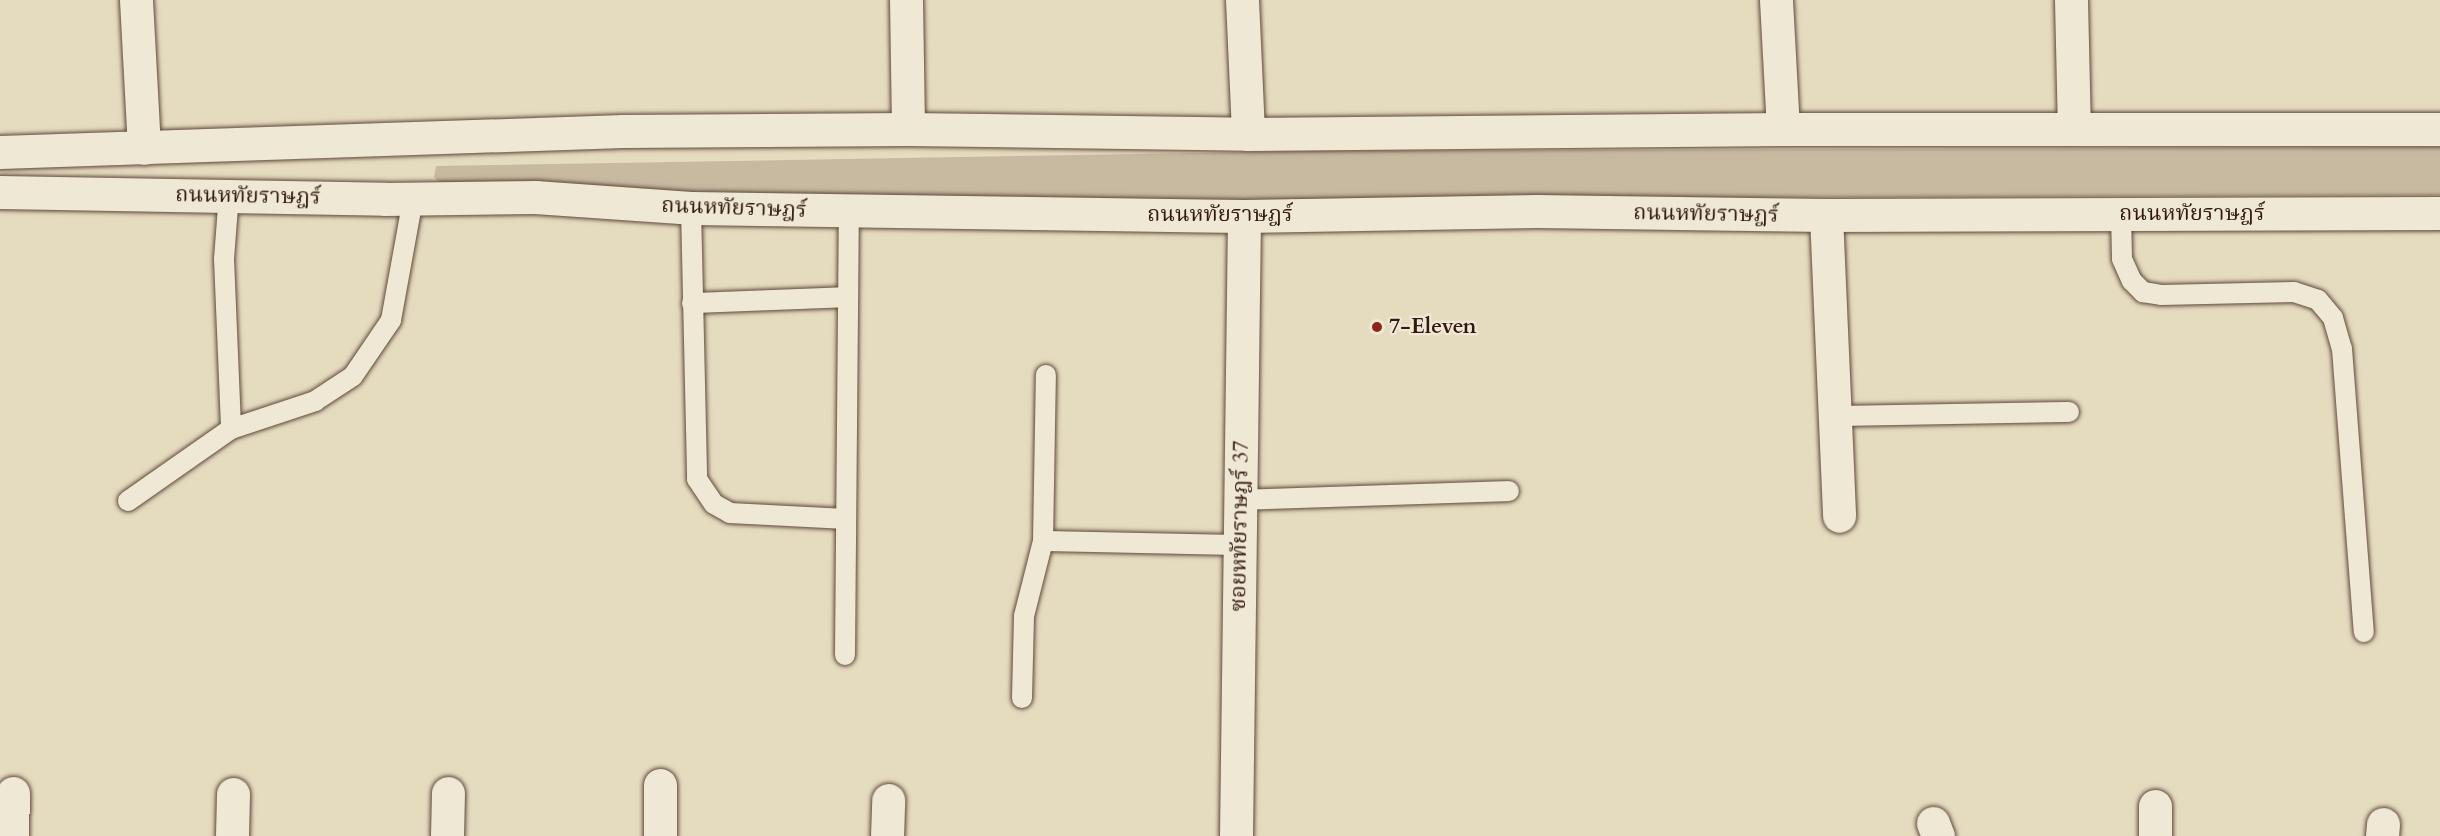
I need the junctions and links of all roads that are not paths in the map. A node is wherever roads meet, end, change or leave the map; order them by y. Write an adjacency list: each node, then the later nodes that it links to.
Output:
1 (136, 0): 11 (main road)
2 (906, 0): 6 (main road)
3 (1242, 0): 10 (main road)
4 (1776, 0): 7 (main road)
5 (2071, 0): 8 (main road)
6 (908, 129): 10 (main road); 11 (main road)
7 (1783, 129): 8 (main road); 10 (main road)
8 (2074, 129): 9 (main road)
9 (2440, 129)
10 (1248, 134)
11 (144, 148): 12 (main road)
12 (0, 152)
13 (0, 192): 14 (main road, ถนนหทัยราษฎร์)
14 (229, 194): 15 (main road, ถนนหทัยราษฎร์); 27 (lane)
15 (413, 199): 16 (main road, ถนนหทัยราษฎร์); 27 (lane)
16 (691, 208): 17 (main road, ถนนหทัยราษฎร์); 23 (lane)
17 (849, 211): 21 (main road, ถนนหทัยราษฎร์); 22 (lane)
18 (2440, 213): 19 (main road, ถนนหทัยราษฎร์)
19 (2121, 214): 20 (main road, ถนนหทัยราษฎร์); 35 (lane)
20 (1826, 215): 21 (main road, ถนนหทัยราษฎร์); 26 (main road)
21 (1244, 216): 29 (main road, ซอยหทัยราษฎร์ 37)
22 (847, 297): 23 (lane); 32 (lane)
23 (692, 303): 32 (lane)
24 (1046, 375): 33 (lane)
25 (2069, 412): 26 (lane)
26 (1835, 416): 31 (main road)
27 (231, 429): 30 (lane)
28 (1509, 491): 29 (lane)
29 (1240, 500): 34 (main road, ซอยหทัยราษฎร์ 37)
30 (128, 501)
31 (1839, 516)
32 (846, 519): 36 (lane)
33 (1043, 542): 34 (lane); 37 (lane)
34 (1239, 545): 48 (main road, ซอยหทัยราษฎร์ 37)
35 (2364, 632)
36 (845, 655)
37 (1022, 698)
38 (660, 785): 46 (main road)
39 (13, 793): 43 (main road)
40 (448, 793): 45 (main road)
41 (233, 794): 44 (main road)
42 (888, 800): 47 (main road)
43 (12, 836)
44 (232, 836)
45 (447, 836)
46 (660, 836)
47 (887, 836)
48 (1236, 836)

